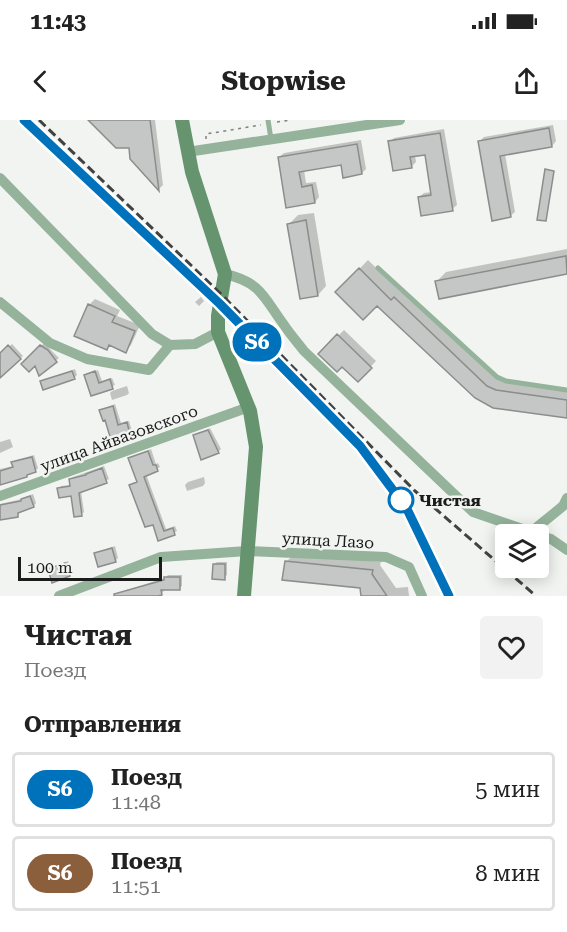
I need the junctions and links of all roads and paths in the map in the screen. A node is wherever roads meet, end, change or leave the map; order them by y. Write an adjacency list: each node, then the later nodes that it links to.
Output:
1 (182, 120): 7 (main road)
2 (291, 120): 4 (path)
3 (400, 120): 5 (street)
4 (268, 122): 5 (lane); 6 (path)
5 (271, 139): 6 (street)
6 (207, 148): 7 (street)
7 (187, 152): 10 (main road)
8 (0, 178): 13 (street)
9 (378, 268): 14 (lane)
10 (225, 274): 12 (main road); 18 (street)
11 (0, 302): 13 (street)
12 (218, 332): 13 (street); 15 (main road)
13 (170, 345)
14 (567, 390)
15 (249, 407): 16 (street, улица Айвазовского); 22 (main road)
16 (0, 496)
17 (567, 498): 19 (street)
18 (507, 524)
19 (546, 524)
20 (549, 538): 21 (street)
21 (567, 550)
22 (247, 551): 23 (street, улица Лазо); 25 (main road); 26 (street, улица Лазо)
23 (75, 593): 24 (street, улица Лазо)
24 (59, 596)
25 (244, 596)
26 (422, 596)

